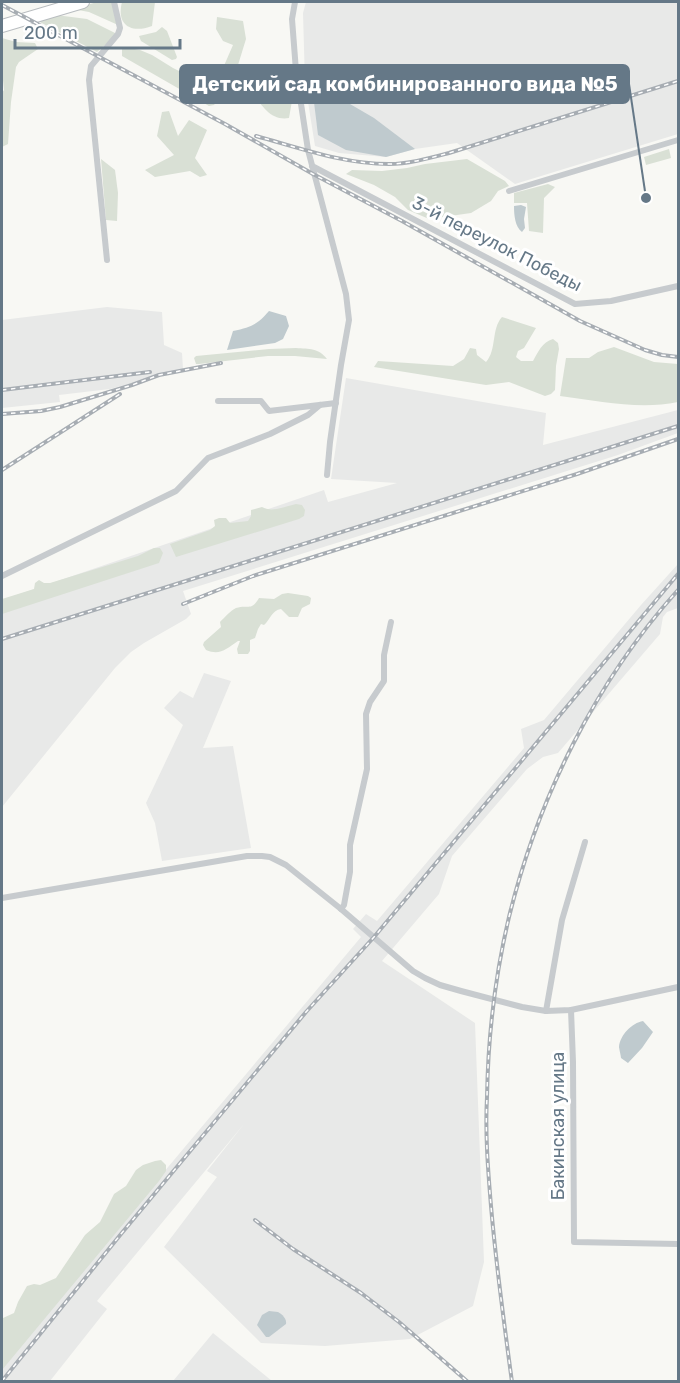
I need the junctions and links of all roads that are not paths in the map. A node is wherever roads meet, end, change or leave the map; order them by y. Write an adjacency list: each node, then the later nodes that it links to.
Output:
1 (83, 2): 4 (highway)
2 (114, 2): 8 (street)
3 (296, 2): 6 (street)
4 (2, 26)
5 (678, 140): 7 (street)
6 (312, 165): 9 (street, 3-й переулок Победы); 11 (street)
7 (509, 191)
8 (107, 260)
9 (678, 286)
10 (218, 401): 12 (street)
11 (336, 403): 12 (street); 13 (street)
12 (321, 405): 14 (street)
13 (327, 475)
14 (2, 576)
15 (391, 622): 18 (street)
16 (585, 842): 21 (street)
17 (2, 898): 18 (street)
18 (341, 909): 21 (street)
19 (678, 987): 20 (street)
20 (571, 1010): 21 (street); 22 (street, Бакинская улица)
21 (546, 1011)
22 (678, 1244)

